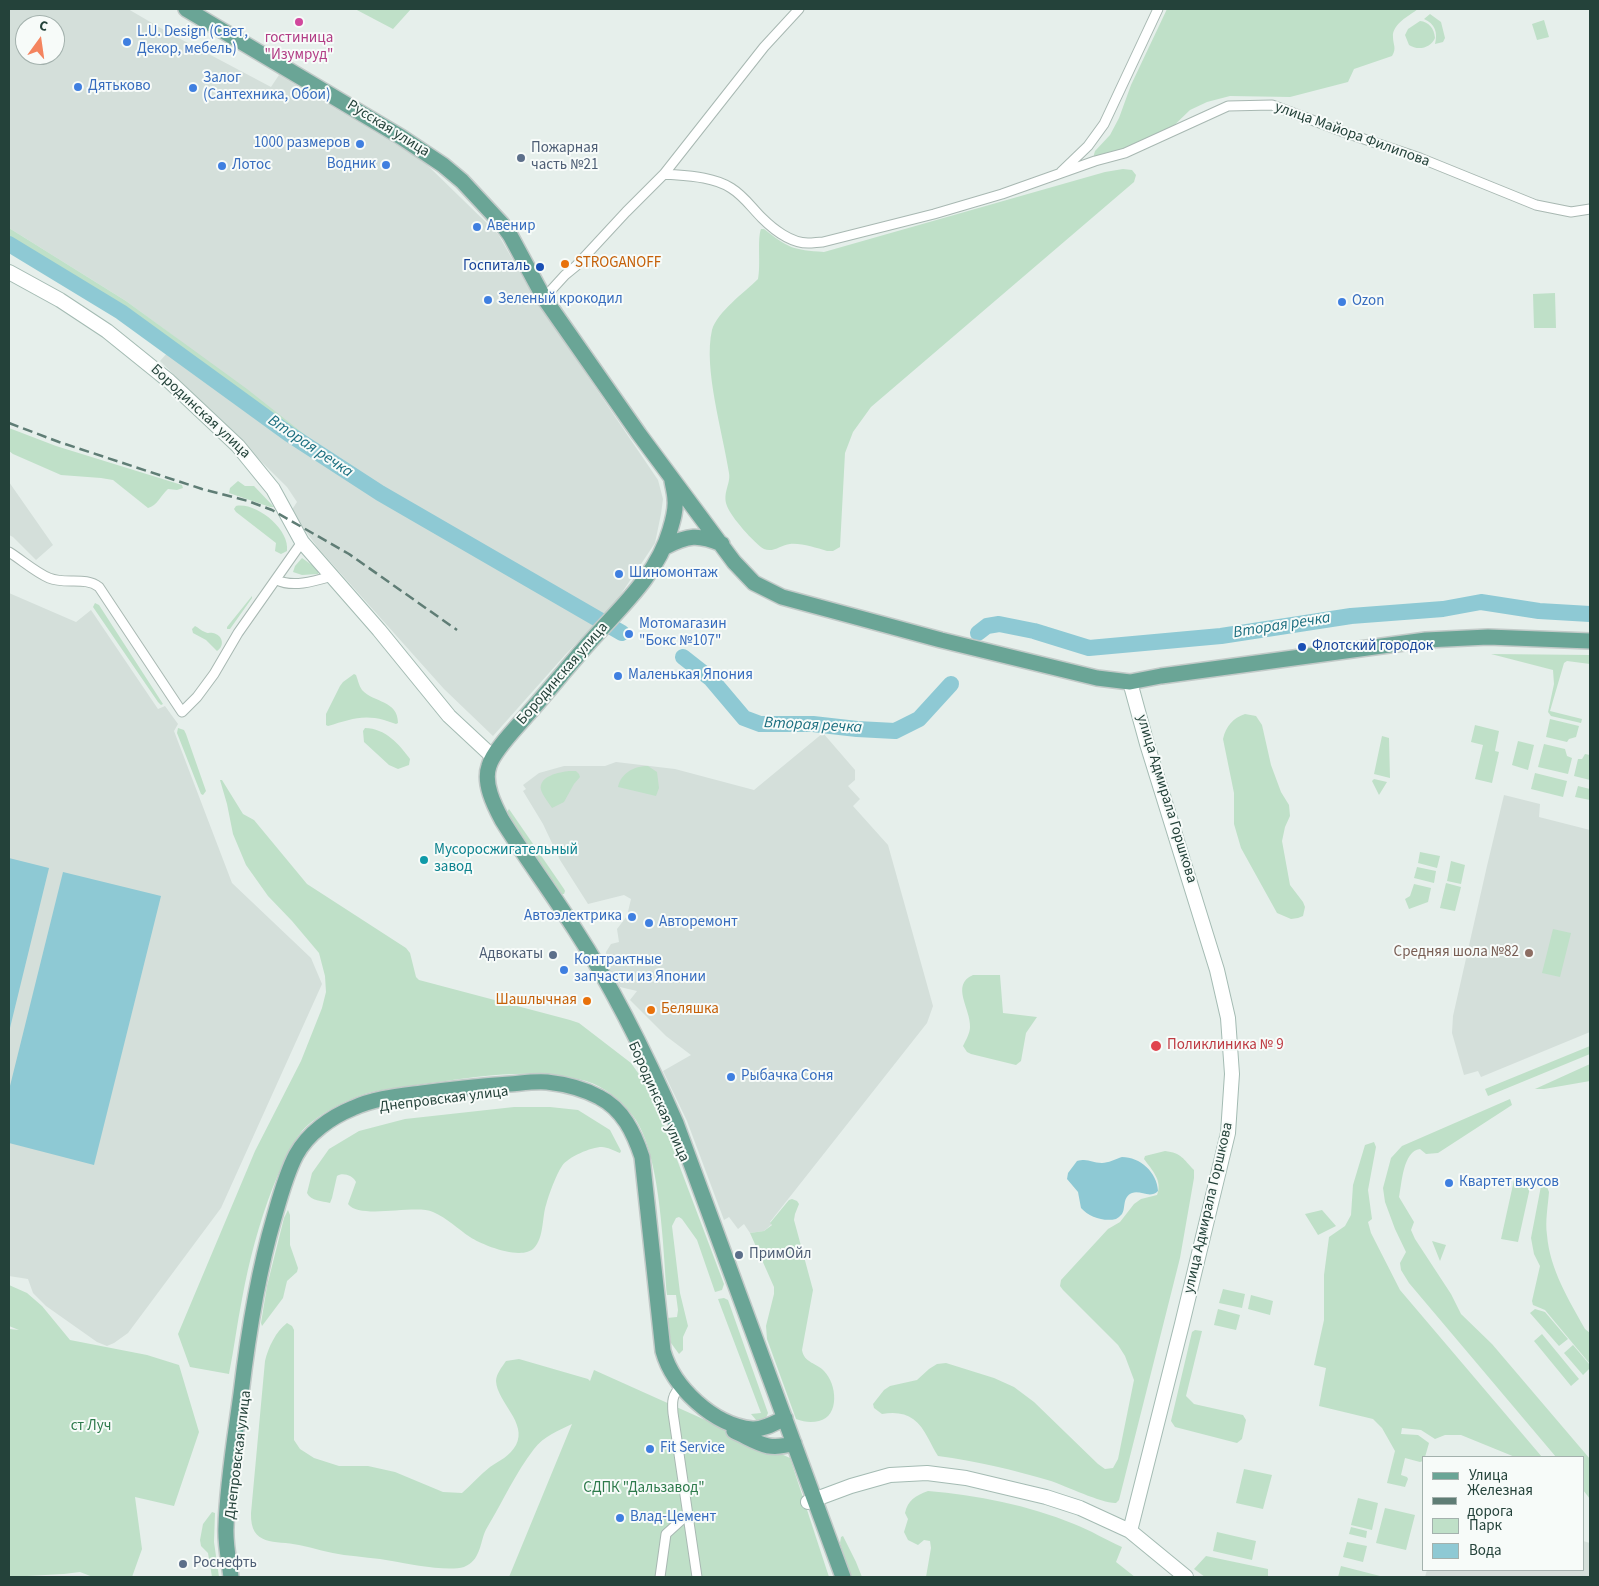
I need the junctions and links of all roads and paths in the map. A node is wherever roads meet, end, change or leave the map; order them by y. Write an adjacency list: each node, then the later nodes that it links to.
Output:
1 (186, 9): 8 (main road, Русская улица)
2 (799, 9): 4 (street)
3 (1158, 9): 5 (street)
4 (664, 174): 5 (street, улица Майора Филипова); 8 (street)
5 (1059, 174): 6 (street, улица Майора Филипова)
6 (1590, 209)
7 (9, 272): 10 (main road, Бородинская улица)
8 (544, 298): 9 (main road, Русская улица)
9 (671, 478): 11 (main road); 12 (main road, Русская улица)
10 (302, 542): 14 (main road, Бородинская улица); 15 (street)
11 (722, 544): 12 (main road); 18 (main road)
12 (665, 547): 16 (main road, Русская улица)
13 (9, 552): 15 (street)
14 (332, 576): 15 (street); 19 (main road, Бородинская улица)
15 (277, 580)
16 (613, 616): 19 (main road, Бородинская улица)
17 (1590, 642): 18 (main road)
18 (1130, 682): 25 (main road, улица Адмирала Горшкова)
19 (490, 755): 21 (main road, Бородинская улица)
20 (679, 1389): 21 (main road, Днепровская улица); 22 (main road, Днепровская улица); 24 (street); 26 (main road, Днепровская улица); 27 (main road, Днепровская улица)
21 (782, 1420): 22 (main road, Бородинская улица)
22 (791, 1444): 23 (main road, Бородинская улица)
23 (811, 1501): 25 (main road); 30 (main road); 31 (main road)
24 (688, 1514): 28 (street); 29 (street)
25 (1130, 1531): 32 (main road)
26 (231, 1577)
27 (235, 1577)
28 (660, 1577)
29 (697, 1577)
30 (835, 1577)
31 (843, 1577)
32 (1186, 1577)

